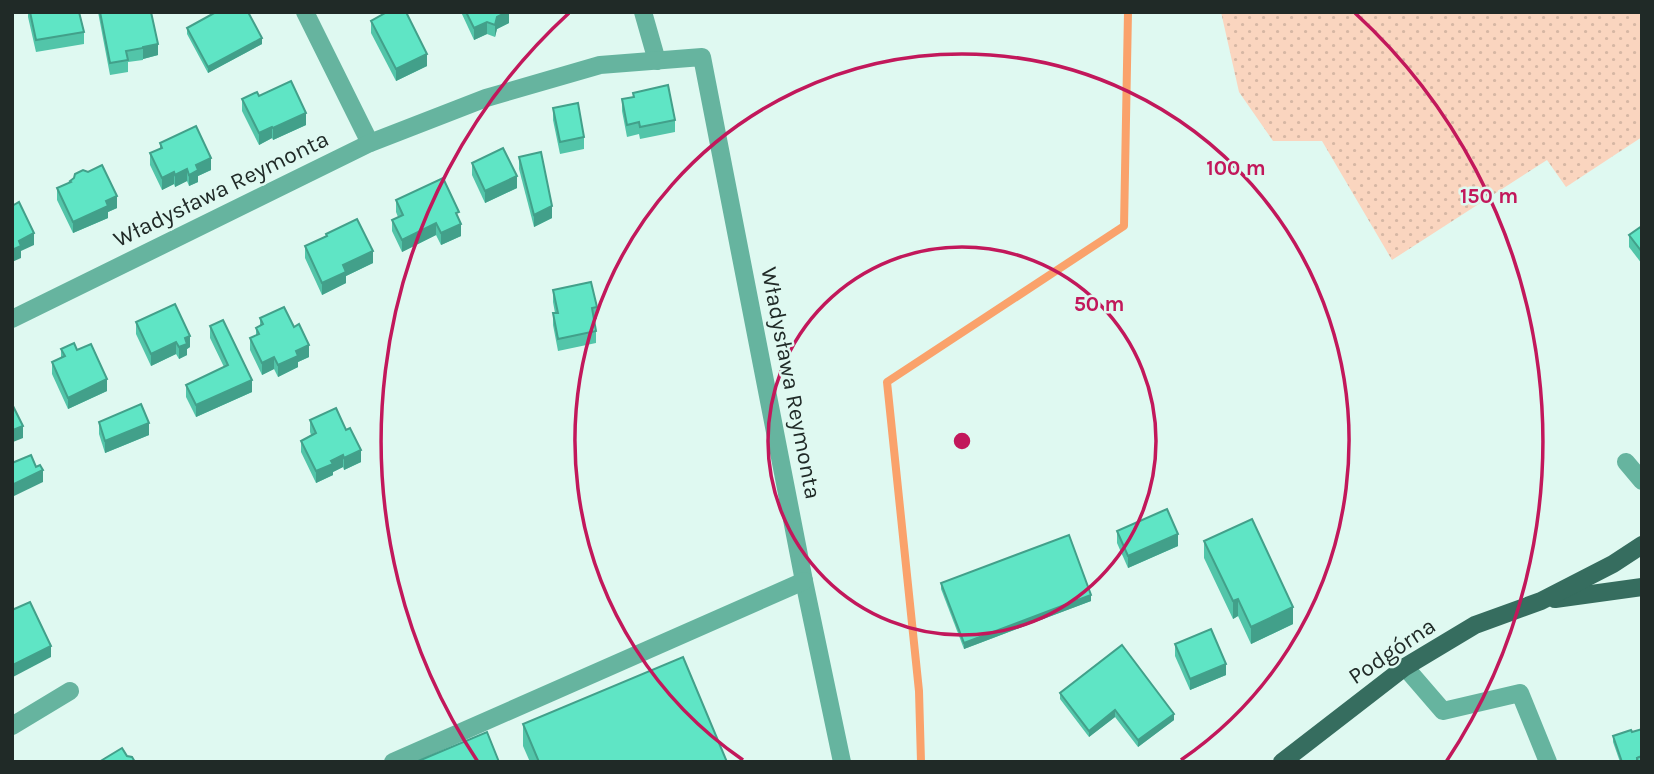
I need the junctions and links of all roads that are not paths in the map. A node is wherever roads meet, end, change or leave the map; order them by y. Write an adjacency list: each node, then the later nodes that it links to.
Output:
1 (305, 12): 4 (street)
2 (643, 12): 3 (street)
3 (657, 61): 4 (street, Władysława Reymonta); 9 (street, Władysława Reymonta)
4 (370, 143): 5 (street, Władysława Reymonta)
5 (12, 319)
6 (1626, 462): 7 (street)
7 (1642, 481)
8 (1642, 545): 11 (main road, Podgórna)
9 (804, 581): 15 (street); 16 (street, Władysława Reymonta)
10 (1642, 587): 11 (main road, Podgórna)
11 (1541, 601): 12 (main road, Podgórna)
12 (1405, 667): 17 (main road, Podgórna); 18 (street)
13 (70, 691): 14 (street)
14 (12, 726)
15 (393, 762)
16 (842, 762)
17 (1282, 762)
18 (1548, 762)

